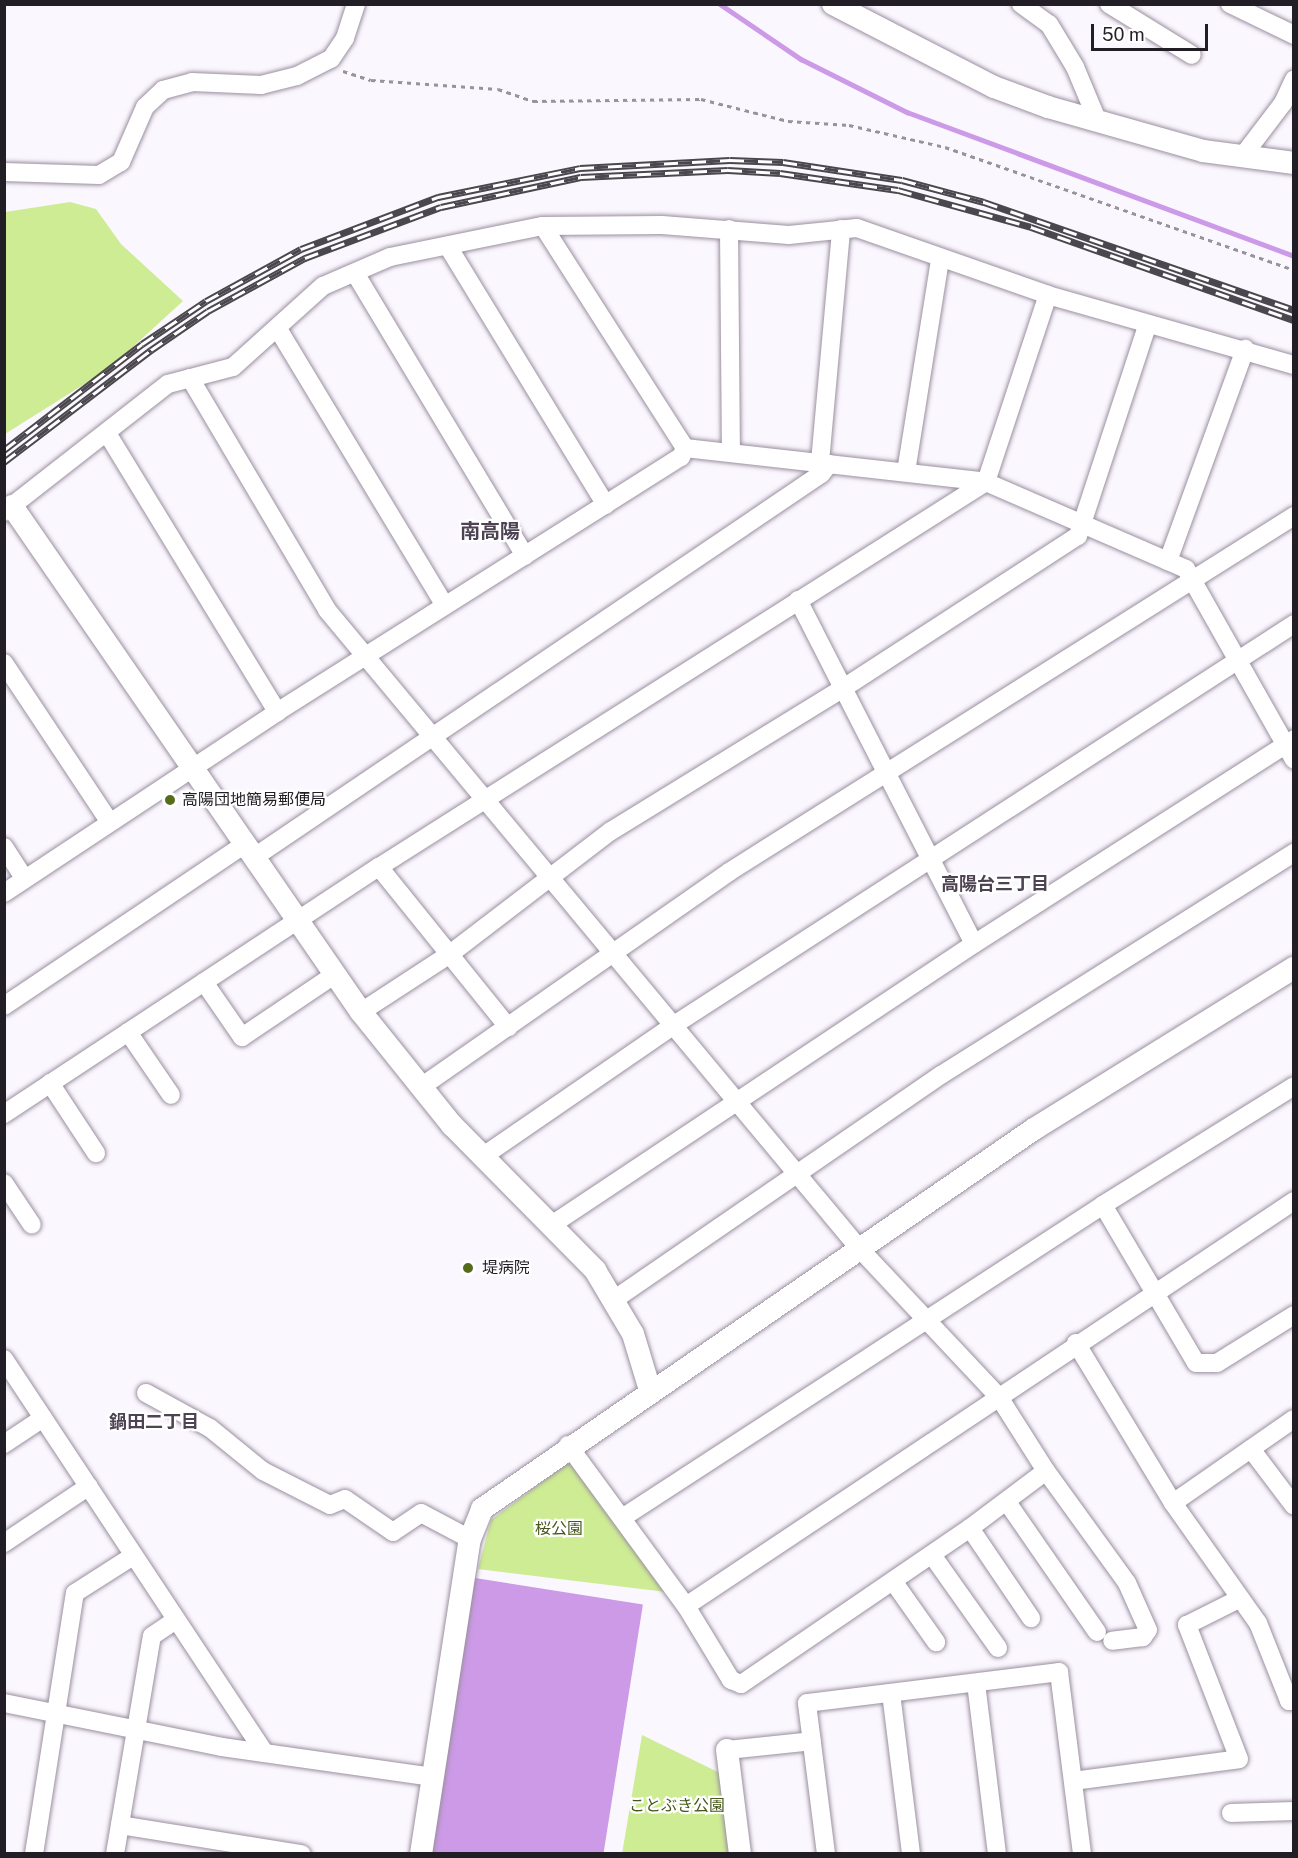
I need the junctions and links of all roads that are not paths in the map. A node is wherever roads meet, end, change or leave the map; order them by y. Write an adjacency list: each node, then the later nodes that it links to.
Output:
1 (356, 4): 12 (street)
2 (833, 4): 9 (street)
3 (1021, 4): 9 (street)
4 (1109, 4): 7 (street)
5 (1230, 4): 6 (street)
6 (1293, 34)
7 (1192, 55)
8 (1293, 79): 10 (street)
9 (1098, 122): 10 (street)
10 (1242, 157): 11 (street)
11 (1293, 163)
12 (4, 171)
13 (543, 226): 14 (street); 16 (street); 26 (street)
14 (729, 229): 15 (street); 27 (street)
15 (841, 229): 17 (street); 28 (street)
16 (449, 248): 18 (street); 31 (street)
17 (940, 259): 19 (street); 29 (street)
18 (355, 273): 21 (street); 35 (street)
19 (1048, 296): 20 (street); 30 (street)
20 (1147, 326): 22 (street); 34 (street)
21 (278, 329): 24 (street); 39 (street)
22 (1245, 349): 23 (street); 36 (street)
23 (1293, 365)
24 (190, 378): 25 (street); 41 (street)
25 (107, 434): 32 (street); 45 (street)
26 (685, 448): 27 (street); 31 (street)
27 (731, 450): 28 (street)
28 (824, 463): 29 (street); 46 (street)
29 (906, 472): 30 (street)
30 (986, 482): 34 (street); 38 (street)
31 (606, 505): 35 (street)
32 (8, 509): 48 (street)
33 (1293, 516): 37 (street)
34 (1082, 524): 36 (street); 44 (street)
35 (525, 556): 39 (street)
36 (1168, 561): 37 (street)
37 (1192, 576): 42 (street); 49 (street)
38 (798, 600): 44 (street); 50 (street)
39 (445, 606): 41 (street)
40 (1293, 624): 42 (street)
41 (365, 656): 45 (street); 46 (street)
42 (1237, 659): 47 (street); 55 (street)
43 (4, 663): 51 (street)
44 (842, 690): 49 (street); 58 (street)
45 (277, 712): 48 (street)
46 (432, 737): 50 (street); 53 (street)
47 (1290, 748): 61 (street)
48 (192, 767): 51 (street); 53 (street)
49 (888, 773): 55 (street); 62 (street)
50 (484, 800): 56 (street); 58 (street)
51 (109, 822): 57 (street)
52 (4, 847): 57 (street)
53 (248, 852): 60 (street); 67 (street)
54 (1293, 853): 80 (street)
55 (930, 858): 61 (street); 69 (street)
56 (380, 867): 60 (street); 63 (street)
57 (25, 879): 59 (street)
58 (552, 879): 62 (street); 63 (street)
59 (4, 892)
60 (295, 922): 65 (street); 66 (street)
61 (974, 944): 76 (street)
62 (612, 952): 69 (street); 70 (street)
63 (450, 954): 68 (street); 70 (street)
64 (1293, 968): 86 (street)
65 (334, 975): 66 (street); 68 (street)
66 (204, 982): 71 (street)
67 (4, 1006)
68 (361, 1012): 74 (street)
69 (674, 1025): 76 (street); 79 (street)
70 (508, 1027): 74 (street)
71 (128, 1032): 72 (street); 75 (street)
72 (50, 1083): 77 (street); 78 (street)
73 (1293, 1086): 83 (street)
74 (421, 1087): 79 (street)
75 (171, 1095)
76 (735, 1100): 80 (street); 85 (street)
77 (4, 1114)
78 (96, 1153)
79 (482, 1157): 85 (street)
80 (797, 1173): 86 (street); 88 (street)
81 (4, 1183): 84 (street)
82 (1293, 1201): 87 (street)
83 (1103, 1205): 87 (street); 90 (street)
84 (32, 1225)
85 (550, 1226): 88 (street)
86 (858, 1247): 90 (street); 93 (street)
87 (1155, 1291): 89 (street); 91 (street)
88 (615, 1299): 93 (street)
89 (1293, 1315)
90 (926, 1317): 95 (street); 106 (street)
91 (1076, 1343): 95 (street); 104 (street)
92 (4, 1359): 96 (street)
93 (650, 1390): 99 (street)
94 (146, 1393): 108 (street)
95 (999, 1397): 101 (street); 114 (street)
96 (43, 1418): 98 (street); 102 (street)
97 (1293, 1419): 100 (street)
98 (4, 1444)
99 (568, 1446): 106 (street); 108 (street)
100 (1251, 1449): 104 (street); 105 (street)
101 (1046, 1471): 103 (street); 103 (street)
102 (89, 1486): 109 (street); 111 (street)
103 (1007, 1502): 107 (street)
104 (1173, 1503): 113 (street)
105 (1293, 1506)
106 (622, 1518): 114 (street)
107 (970, 1528): 110 (street); 115 (street)
108 (470, 1539): 128 (street)
109 (4, 1544)
110 (932, 1554): 112 (street); 118 (street)
111 (133, 1556): 116 (street); 123 (street)
112 (893, 1581): 114 (street); 117 (street)
113 (1239, 1599): 121 (street); 129 (street)
114 (686, 1606)
115 (1031, 1618)
116 (176, 1620): 124 (street); 127 (street)
117 (936, 1642)
118 (998, 1648)
119 (976, 1683): 120 (street); 129 (street); 140 (street)
120 (891, 1693): 125 (street); 139 (street)
121 (1293, 1700)
122 (4, 1703): 123 (street)
123 (55, 1714): 124 (street); 133 (street)
124 (136, 1731): 127 (street); 132 (street)
125 (812, 1741): 126 (street); 138 (street)
126 (728, 1750): 137 (street)
127 (263, 1751): 128 (street)
128 (433, 1777): 136 (street)
129 (1072, 1781): 141 (street)
130 (1293, 1811): 131 (street)
131 (1231, 1813)
132 (120, 1825): 134 (street); 135 (street)
133 (34, 1854)
134 (115, 1854)
135 (302, 1854)
136 (421, 1854)
137 (740, 1854)
138 (826, 1854)
139 (911, 1854)
140 (997, 1854)
141 (1082, 1854)

